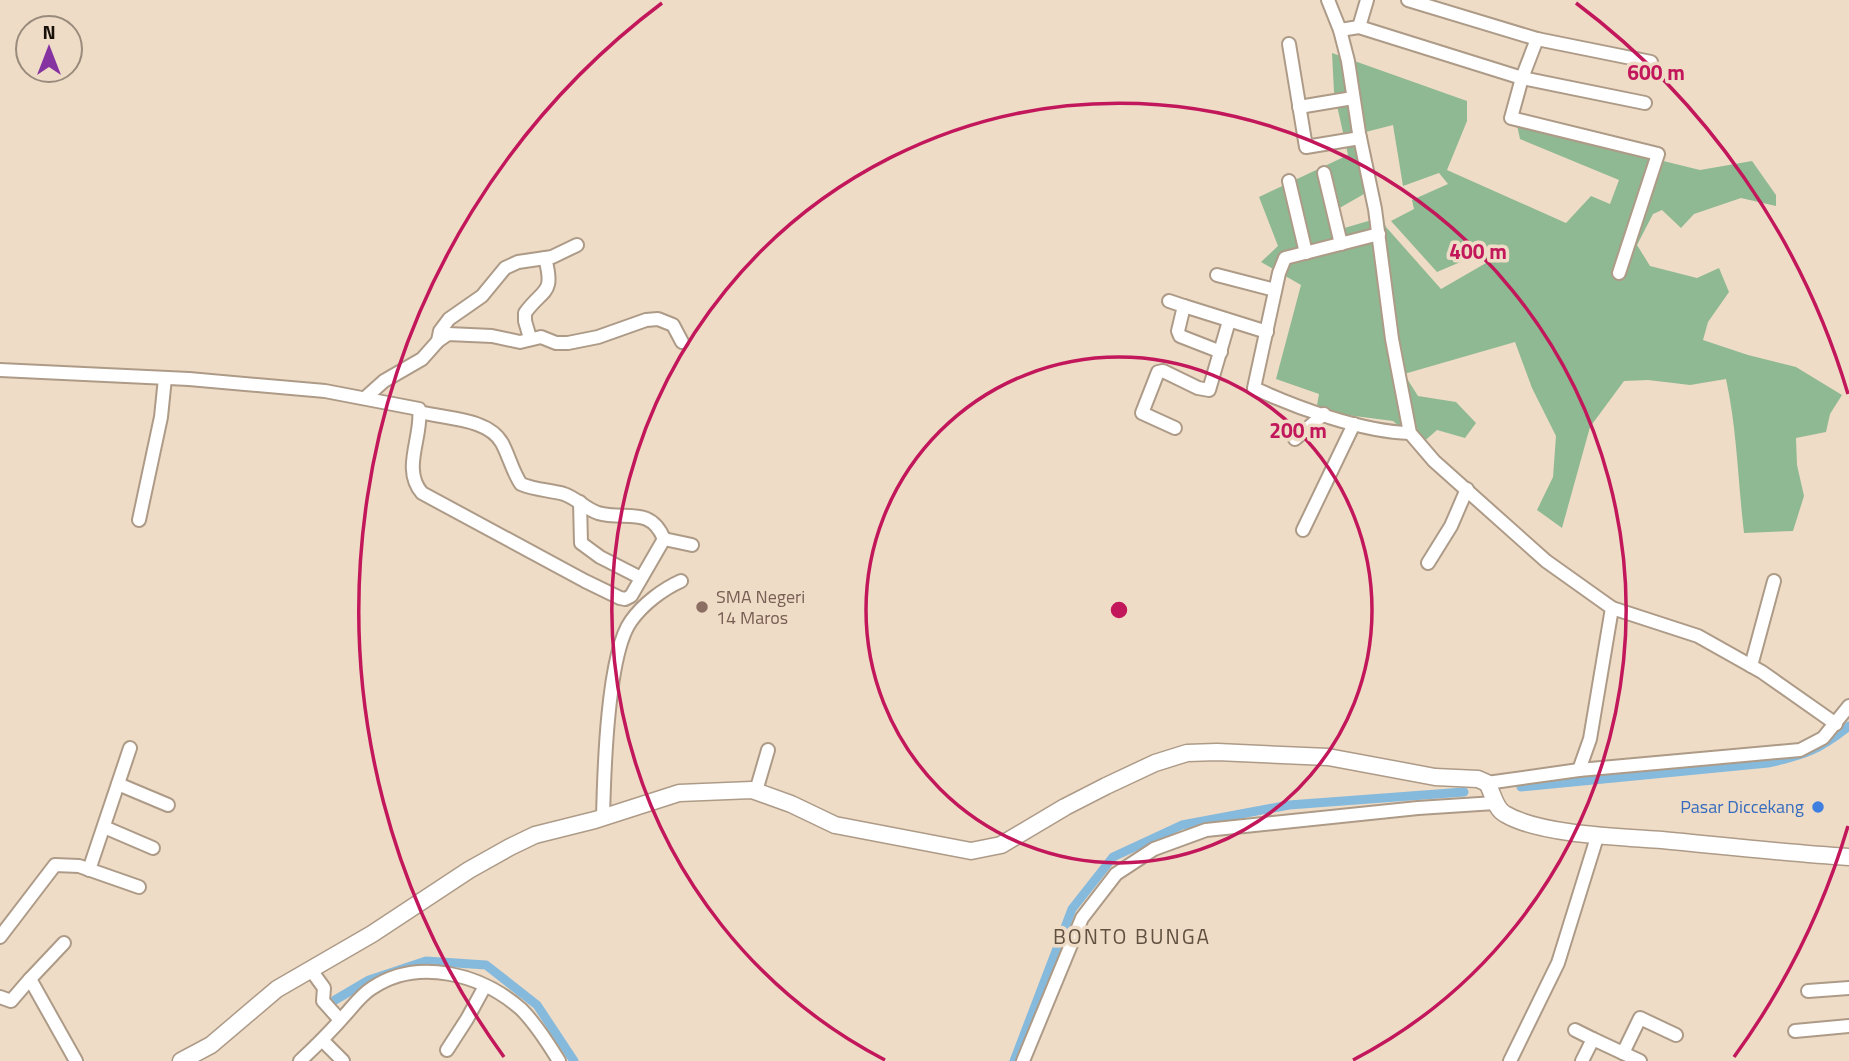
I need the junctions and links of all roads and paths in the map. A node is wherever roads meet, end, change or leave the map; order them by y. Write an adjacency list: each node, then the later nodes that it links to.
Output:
1 (1367, 0): 4 (street)
2 (1408, 0): 6 (street)
3 (1333, 4): 5 (street)
4 (1359, 27): 5 (street); 9 (street)
5 (1340, 30): 10 (street)
6 (1537, 39): 8 (street); 9 (street)
7 (1289, 44): 12 (street)
8 (1651, 62)
9 (1522, 78): 11 (street); 21 (street)
10 (1353, 98): 12 (street); 13 (street)
11 (1645, 103)
12 (1299, 107): 13 (street)
13 (1360, 138): 16 (street)
14 (1324, 173): 17 (street)
15 (1289, 181): 19 (street)
16 (1379, 234): 17 (street); 39 (street)
17 (1340, 244): 19 (street)
18 (576, 245): 20 (street)
19 (1306, 253): 23 (street)
20 (545, 258): 28 (street); 29 (street)
21 (1619, 273)
22 (1217, 275): 23 (street)
23 (1275, 290): 27 (street)
24 (1169, 302): 25 (street)
25 (1184, 306): 26 (street); 31 (street)
26 (1229, 321): 27 (street); 31 (street)
27 (1267, 332): 36 (street)
28 (530, 338): 29 (street); 30 (street)
29 (438, 341): 34 (street)
30 (682, 342)
31 (1221, 352): 38 (street)
32 (0, 370): 33 (street)
33 (165, 378): 34 (street); 43 (street)
34 (365, 398): 35 (street)
35 (420, 412): 42 (street); 48 (street)
36 (1324, 414): 37 (street); 40 (street)
37 (1354, 424): 39 (street); 44 (street)
38 (1175, 428)
39 (1410, 433): 41 (street)
40 (1295, 439)
41 (1467, 489): 47 (street); 51 (street)
42 (580, 502): 45 (street); 48 (street)
43 (139, 520)
44 (1303, 530)
45 (664, 539): 46 (street); 48 (street)
46 (692, 545)
47 (1428, 563)
48 (641, 578)
49 (681, 581): 63 (street)
50 (1774, 581): 52 (street)
51 (1612, 608): 52 (street); 57 (street)
52 (1751, 666): 54 (street)
53 (1849, 706): 54 (street)
54 (1836, 724): 57 (street)
55 (130, 748): 59 (street)
56 (768, 750): 60 (street)
57 (1579, 770): 58 (street)
58 (1487, 783): 60 (main road); 61 (main road)
59 (118, 784): 62 (street); 64 (street)
60 (756, 791): 63 (main road)
61 (1496, 803): 65 (main road); 92 (street)
62 (168, 805)
63 (603, 818): 72 (main road)
64 (104, 827): 66 (street); 68 (street)
65 (1598, 834): 67 (main road); 93 (street)
66 (153, 848)
67 (1849, 858)
68 (89, 870): 69 (street); 70 (street)
69 (139, 887)
70 (0, 937)
71 (64, 943): 73 (street)
72 (311, 970): 78 (street); 88 (main road)
73 (30, 979): 77 (street); 87 (street)
74 (485, 986): 78 (street); 85 (street); 91 (street)
75 (1849, 988): 76 (street)
76 (1808, 991)
77 (0, 996)
78 (332, 1012): 84 (street)
79 (1849, 1026): 81 (street)
80 (1575, 1031): 83 (street)
81 (1795, 1031)
82 (1676, 1035): 86 (street)
83 (1593, 1039): 86 (street); 94 (street)
84 (322, 1040): 89 (street); 90 (street)
85 (447, 1049)
86 (1623, 1053): 95 (street)
87 (76, 1061)
88 (181, 1061)
89 (300, 1061)
90 (343, 1061)
91 (559, 1061)
92 (1023, 1061)
93 (1510, 1061)
94 (1582, 1061)
95 (1640, 1061)

